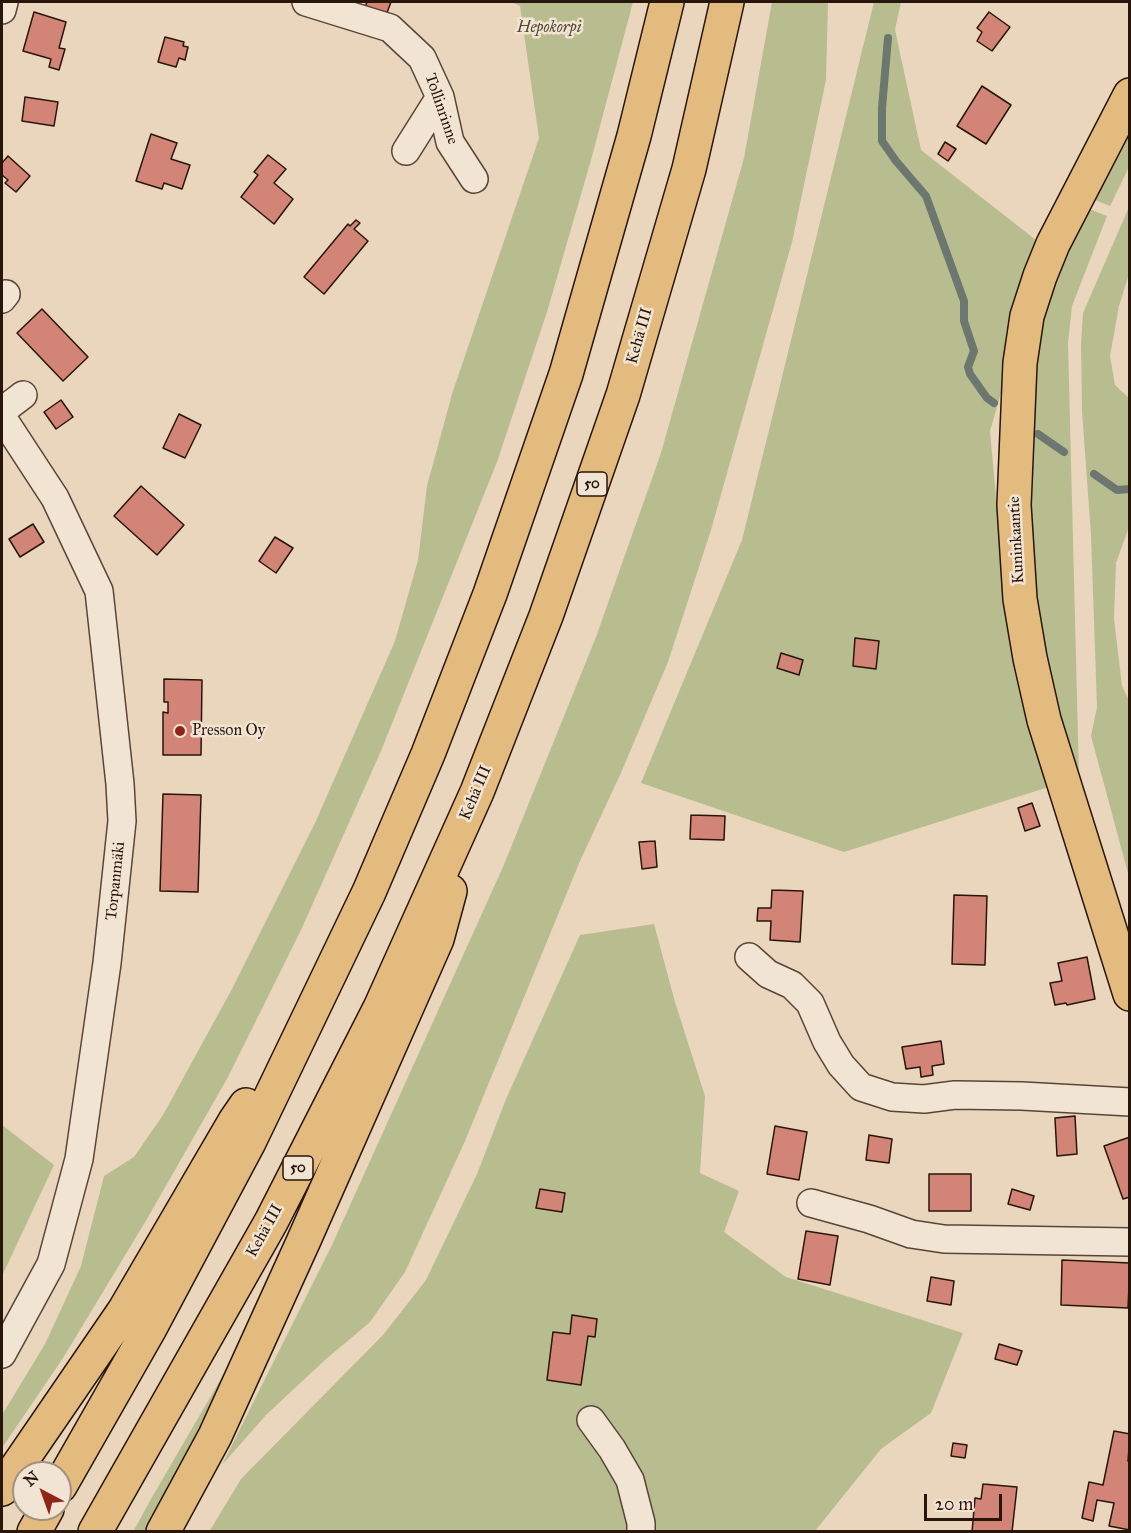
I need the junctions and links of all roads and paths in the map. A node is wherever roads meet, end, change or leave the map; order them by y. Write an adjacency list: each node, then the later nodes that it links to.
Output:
1 (4, 2): 6 (street)
2 (306, 2): 5 (street, Tollinrinne)
3 (667, 2): 17 (main road)
4 (727, 2): 14 (main road, Kehä III / 50)
5 (357, 9): 8 (street, Tollinrinne)
6 (2, 10)
7 (1130, 95): 16 (main road, Kuninkaantie)
8 (440, 97): 9 (street); 10 (street, Tollinrinne)
9 (406, 151)
10 (474, 179)
11 (23, 395): 12 (street)
12 (2, 411)
13 (2, 417): 21 (street, Torpanmäki)
14 (477, 792): 25 (main road, Kehä III / 50); 26 (main road)
15 (749, 957): 18 (street)
16 (1130, 994)
17 (311, 1016): 23 (main road); 24 (main road)
18 (1130, 1102)
19 (811, 1203): 20 (street)
20 (1130, 1242)
21 (2, 1354)
22 (591, 1420): 27 (street)
23 (72, 1465)
24 (2, 1489)
25 (95, 1532)
26 (163, 1532)
27 (641, 1532)

